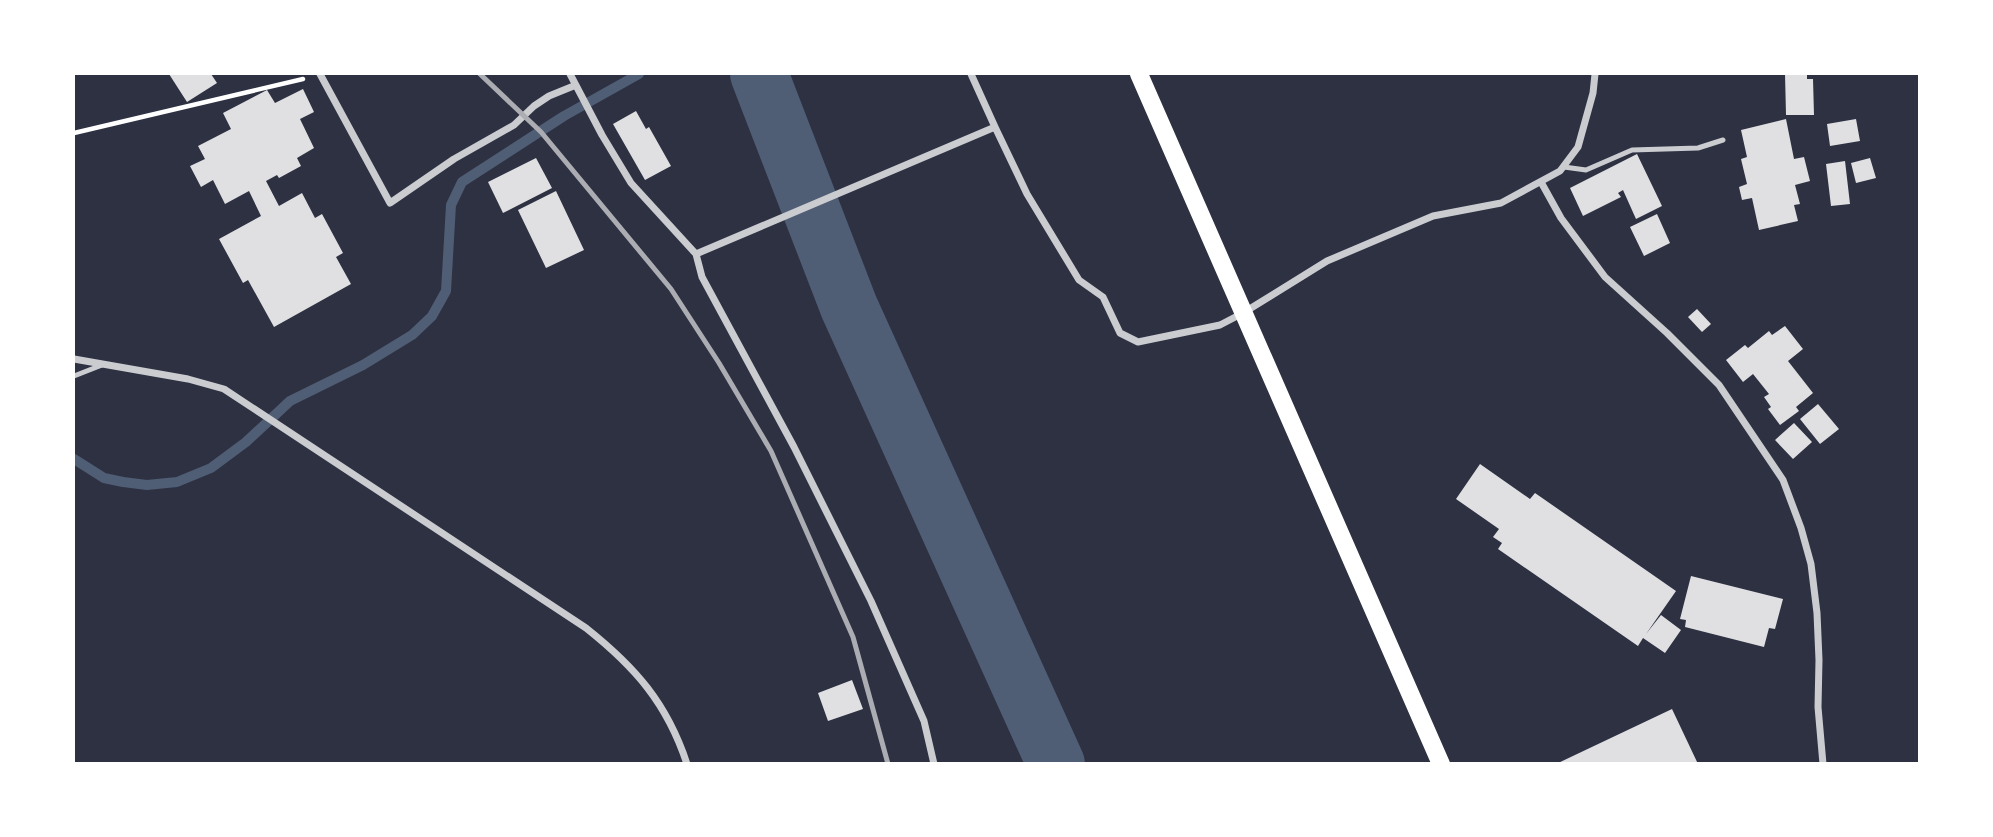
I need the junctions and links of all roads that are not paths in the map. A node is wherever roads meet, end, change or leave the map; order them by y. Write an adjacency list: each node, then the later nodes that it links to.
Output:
1 (320, 74): 6 (street)
2 (570, 74): 6 (street)
3 (971, 74): 7 (street)
4 (1139, 74): 12 (main road)
5 (1595, 74): 9 (street)
6 (576, 85): 11 (street)
7 (995, 127): 11 (street); 12 (street)
8 (1723, 141): 9 (lane)
9 (1564, 167): 10 (street)
10 (1541, 182): 12 (street); 19 (street)
11 (696, 254): 17 (street)
12 (1243, 313): 18 (main road)
13 (74, 359): 14 (street)
14 (102, 365): 15 (lane); 16 (street)
15 (74, 376)
16 (687, 764)
17 (934, 764)
18 (1441, 764)
19 (1822, 764)

